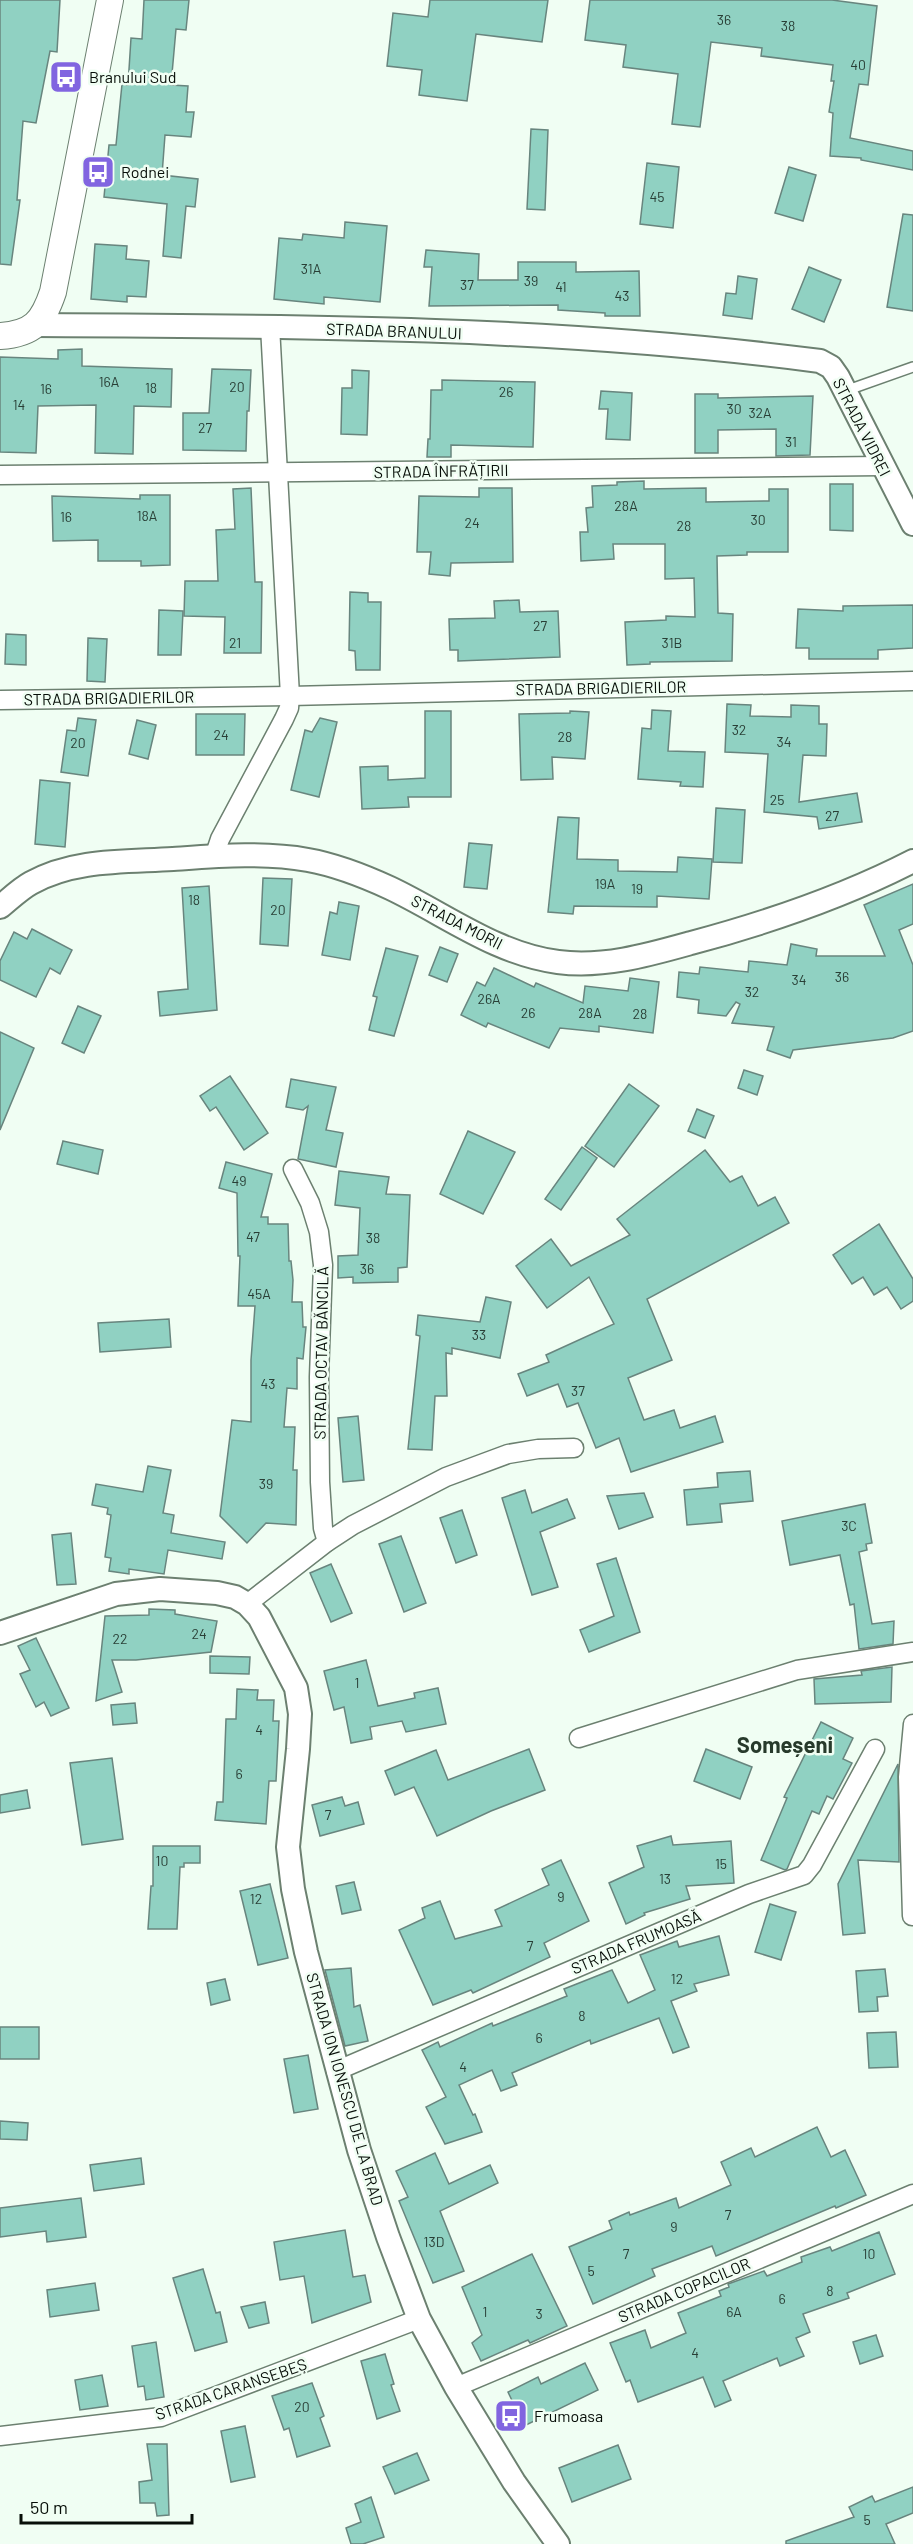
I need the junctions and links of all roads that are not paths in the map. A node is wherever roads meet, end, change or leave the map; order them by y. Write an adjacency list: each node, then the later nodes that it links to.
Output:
1 (110, 0): 2 (main road)
2 (35, 325): 3 (street, STRADA BRANULUI); 4 (main road, STRADA BRANULUI)
3 (270, 326): 5 (street, STRADA BRANULUI); 9 (street)
4 (0, 336)
5 (790, 357): 7 (street, STRADA VIDREI)
6 (913, 367): 7 (lane)
7 (844, 391): 8 (street, STRADA VIDREI)
8 (882, 466): 9 (street, STRADA ÎNFRĂȚIRII); 11 (street, STRADA VIDREI)
9 (276, 472): 10 (street, STRADA ÎNFRĂȚIRII); 13 (street)
10 (0, 475)
11 (913, 524)
12 (913, 681): 13 (street, STRADA BRIGADIERILOR)
13 (290, 696): 14 (street, STRADA BRIGADIERILOR); 15 (street)
14 (0, 700)
15 (214, 857): 16 (street, STRADA MORII); 17 (street, STRADA MORII)
16 (913, 861)
17 (0, 907)
18 (293, 1169): 20 (street, STRADA OCTAV BĂNCILĂ)
19 (574, 1449): 20 (street)
20 (327, 1542): 21 (street)
21 (247, 1604): 22 (street); 28 (street, STRADA ION IONESCU DE LA BRAD)
22 (0, 1633)
23 (913, 1652): 25 (street)
24 (913, 1724): 27 (street)
25 (579, 1738)
26 (875, 1749): 28 (street, STRADA FRUMOASĂ)
27 (912, 1916)
28 (336, 2071): 30 (street, STRADA ION IONESCU DE LA BRAD)
29 (913, 2194): 31 (street, STRADA COPACILOR)
30 (419, 2319): 31 (street, STRADA ION IONESCU DE LA BRAD); 32 (street, STRADA CARANSEBEȘ)
31 (456, 2387): 33 (street, STRADA ION IONESCU DE LA BRAD)
32 (0, 2436)
33 (558, 2544)

